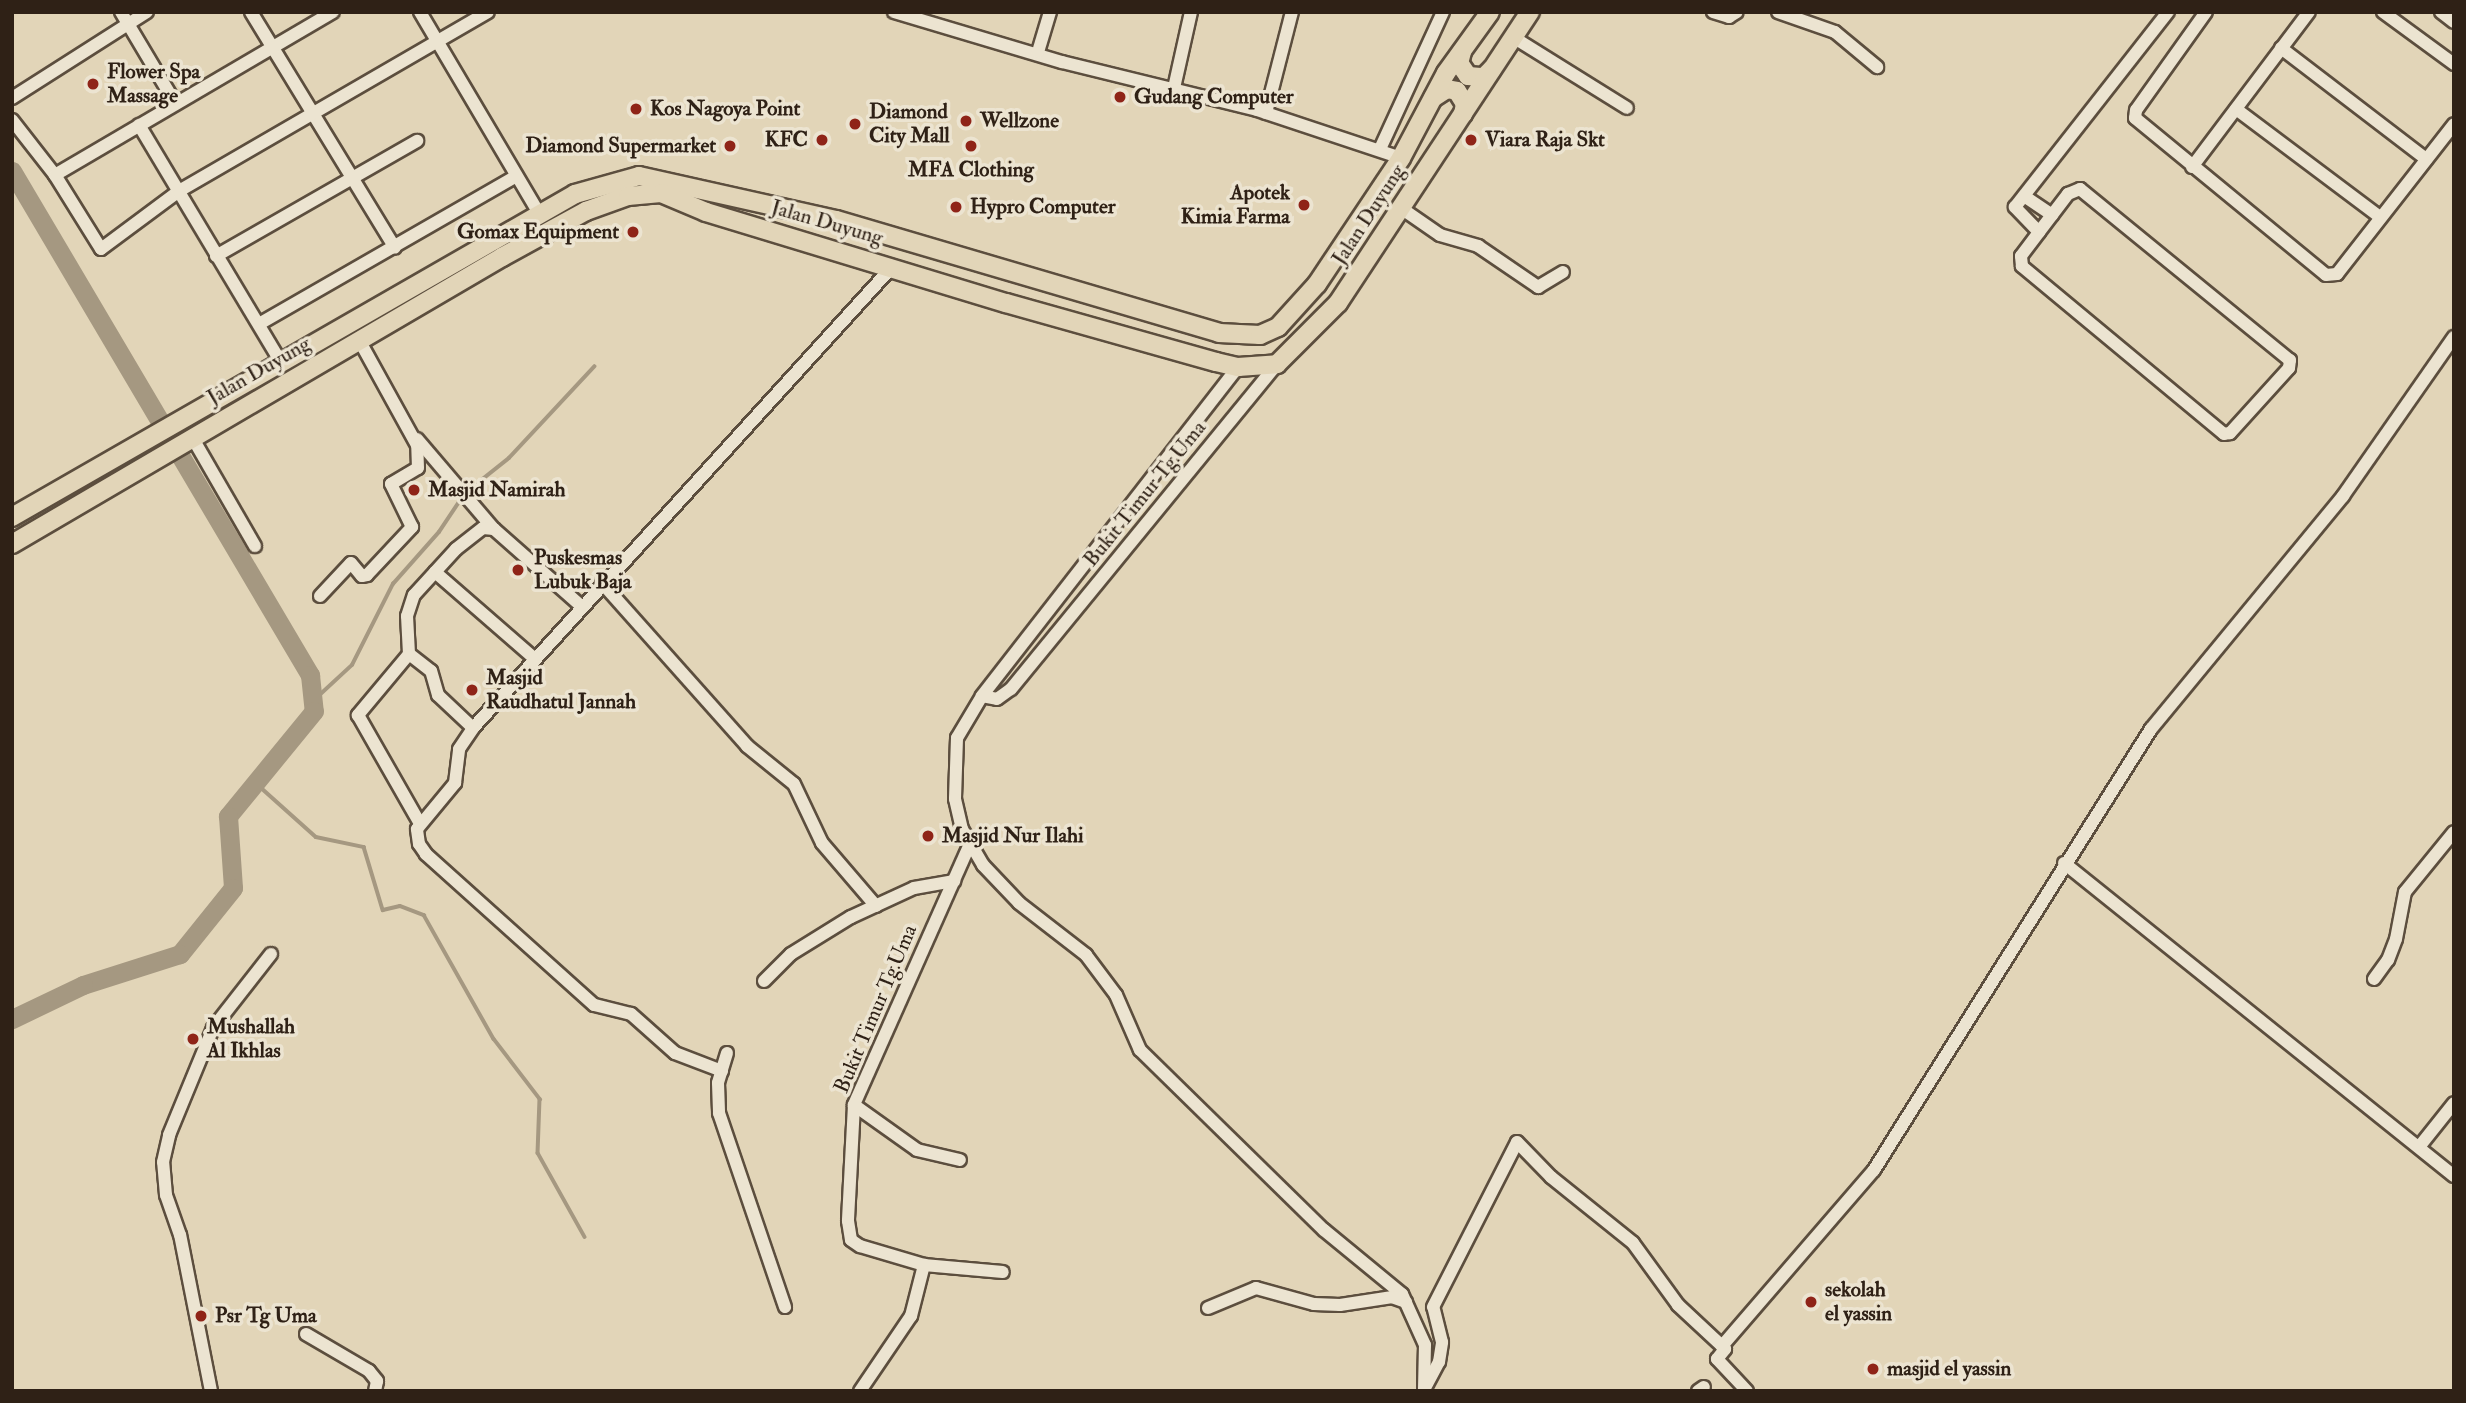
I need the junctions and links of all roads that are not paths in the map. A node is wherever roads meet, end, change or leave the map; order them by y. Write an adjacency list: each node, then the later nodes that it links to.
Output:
1 (121, 12): 23 (street)
2 (147, 12): 23 (street)
3 (251, 12): 26 (street)
4 (333, 12): 26 (street)
5 (421, 12): 25 (street)
6 (488, 12): 25 (street)
7 (894, 12): 28 (street)
8 (1050, 12): 28 (street)
9 (1191, 12): 33 (street)
10 (1292, 12): 40 (street)
11 (1443, 12): 46 (street)
12 (1490, 12): 29 (highway, Jalan Duyung)
13 (1530, 12): 24 (highway, Jalan Duyung)
14 (1713, 12): 15 (street)
15 (1737, 12)
16 (1778, 12): 31 (street)
17 (2168, 12): 54 (street)
18 (2206, 12): 49 (street)
19 (2309, 12): 27 (street)
20 (2384, 12): 30 (street)
21 (2441, 12): 22 (street)
22 (2454, 22)
23 (128, 25): 34 (street); 36 (street)
24 (1513, 37): 32 (highway, Jalan Duyung); 37 (street)
25 (439, 42): 39 (street); 51 (street)
26 (272, 47): 36 (street); 39 (street)
27 (2281, 48): 38 (street); 48 (street)
28 (1038, 52): 33 (street)
29 (1462, 52): 32 (highway); 35 (highway, Jalan Duyung)
30 (2454, 64)
31 (1877, 67)
32 (1492, 69): 41 (highway, Jalan Duyung)
33 (1174, 88): 40 (street)
34 (12, 97)
35 (1433, 98): 41 (highway); 47 (highway, Jalan Duyung)
36 (174, 101): 44 (street)
37 (1627, 108)
38 (2236, 109): 49 (street); 58 (street)
39 (314, 113): 52 (street); 53 (street)
40 (1266, 113): 46 (street)
41 (1463, 114): 55 (highway, Jalan Duyung)
42 (12, 120): 50 (street)
43 (2454, 124): 48 (street)
44 (139, 125): 50 (street); 53 (street)
45 (416, 141): 52 (street)
46 (1380, 149): 47 (street)
47 (1401, 158): 61 (highway, Jalan Duyung)
48 (2426, 159): 58 (street)
49 (2192, 167): 58 (street)
50 (55, 175): 53 (street)
51 (516, 176): 56 (street); 62 (street)
52 (352, 177): 62 (street); 64 (street)
53 (179, 191): 64 (street)
54 (2024, 197): 57 (street); 60 (street)
55 (1401, 208): 67 (street); 73 (highway, Jalan Duyung)
56 (540, 215): 59 (highway, Jalan Duyung); 66 (highway, Jalan Duyung)
57 (2052, 215): 60 (street); 60 (street)
58 (2380, 217)
59 (842, 222): 61 (highway, Jalan Duyung); 63 (highway)
60 (2039, 232)
61 (883, 234): 65 (highway)
62 (395, 248): 69 (street)
63 (834, 249): 65 (highway, Jalan Duyung); 68 (highway, Jalan Duyung)
64 (216, 256): 69 (street)
65 (887, 265): 74 (highway, Jalan Duyung); 82 (street)
66 (437, 272): 68 (highway); 72 (highway, Jalan Duyung)
67 (1563, 272)
68 (447, 289): 71 (highway, Jalan Duyung)
69 (259, 324): 72 (street)
70 (2454, 337): 92 (street)
71 (359, 340): 75 (street); 76 (highway, Jalan Duyung)
72 (281, 362): 77 (highway, Jalan Duyung)
73 (1277, 364): 74 (highway, Jalan Duyung); 87 (street, Bukit Timur Tg.Uma)
74 (1238, 367): 87 (street, Bukit Timur Tg.Uma)
75 (412, 434): 78 (street); 83 (street)
76 (190, 438): 79 (highway, Jalan Duyung); 80 (street)
77 (12, 517)
78 (494, 529): 81 (street); 84 (street)
79 (12, 544)
80 (255, 546)
81 (435, 572): 85 (street); 86 (street)
82 (602, 583): 84 (street); 94 (street)
83 (320, 596)
84 (581, 606): 86 (street)
85 (409, 654): 88 (street); 89 (street)
86 (534, 658): 88 (street)
87 (982, 696): 91 (street, Bukit Timur Tg.Uma)
88 (473, 728): 89 (street)
89 (419, 821): 99 (street)
90 (2454, 832): 96 (street)
91 (970, 844): 93 (street, Bukit Timur Tg.Uma); 107 (street)
92 (2064, 863): 102 (street); 111 (street)
93 (954, 881): 94 (street); 101 (street, Bukit Timur Tg.Uma)
94 (876, 906): 97 (street)
95 (271, 954): 113 (street)
96 (2374, 979)
97 (764, 981)
98 (727, 1053): 99 (street)
99 (722, 1071): 108 (street)
100 (2454, 1102): 102 (street)
101 (854, 1105): 103 (street); 105 (street, Bukit Timur Tg.Uma)
102 (2419, 1147): 104 (street)
103 (960, 1160)
104 (2454, 1176)
105 (924, 1265): 106 (street, Bukit Timur Tg.Uma); 115 (street)
106 (1003, 1272)
107 (1409, 1304): 109 (street); 112 (street)
108 (785, 1307)
109 (1208, 1308)
110 (306, 1334): 114 (street)
111 (1722, 1346): 112 (street); 116 (street)
112 (1424, 1390)
113 (211, 1391)
114 (375, 1391)
115 (860, 1391)
116 (1747, 1391)

